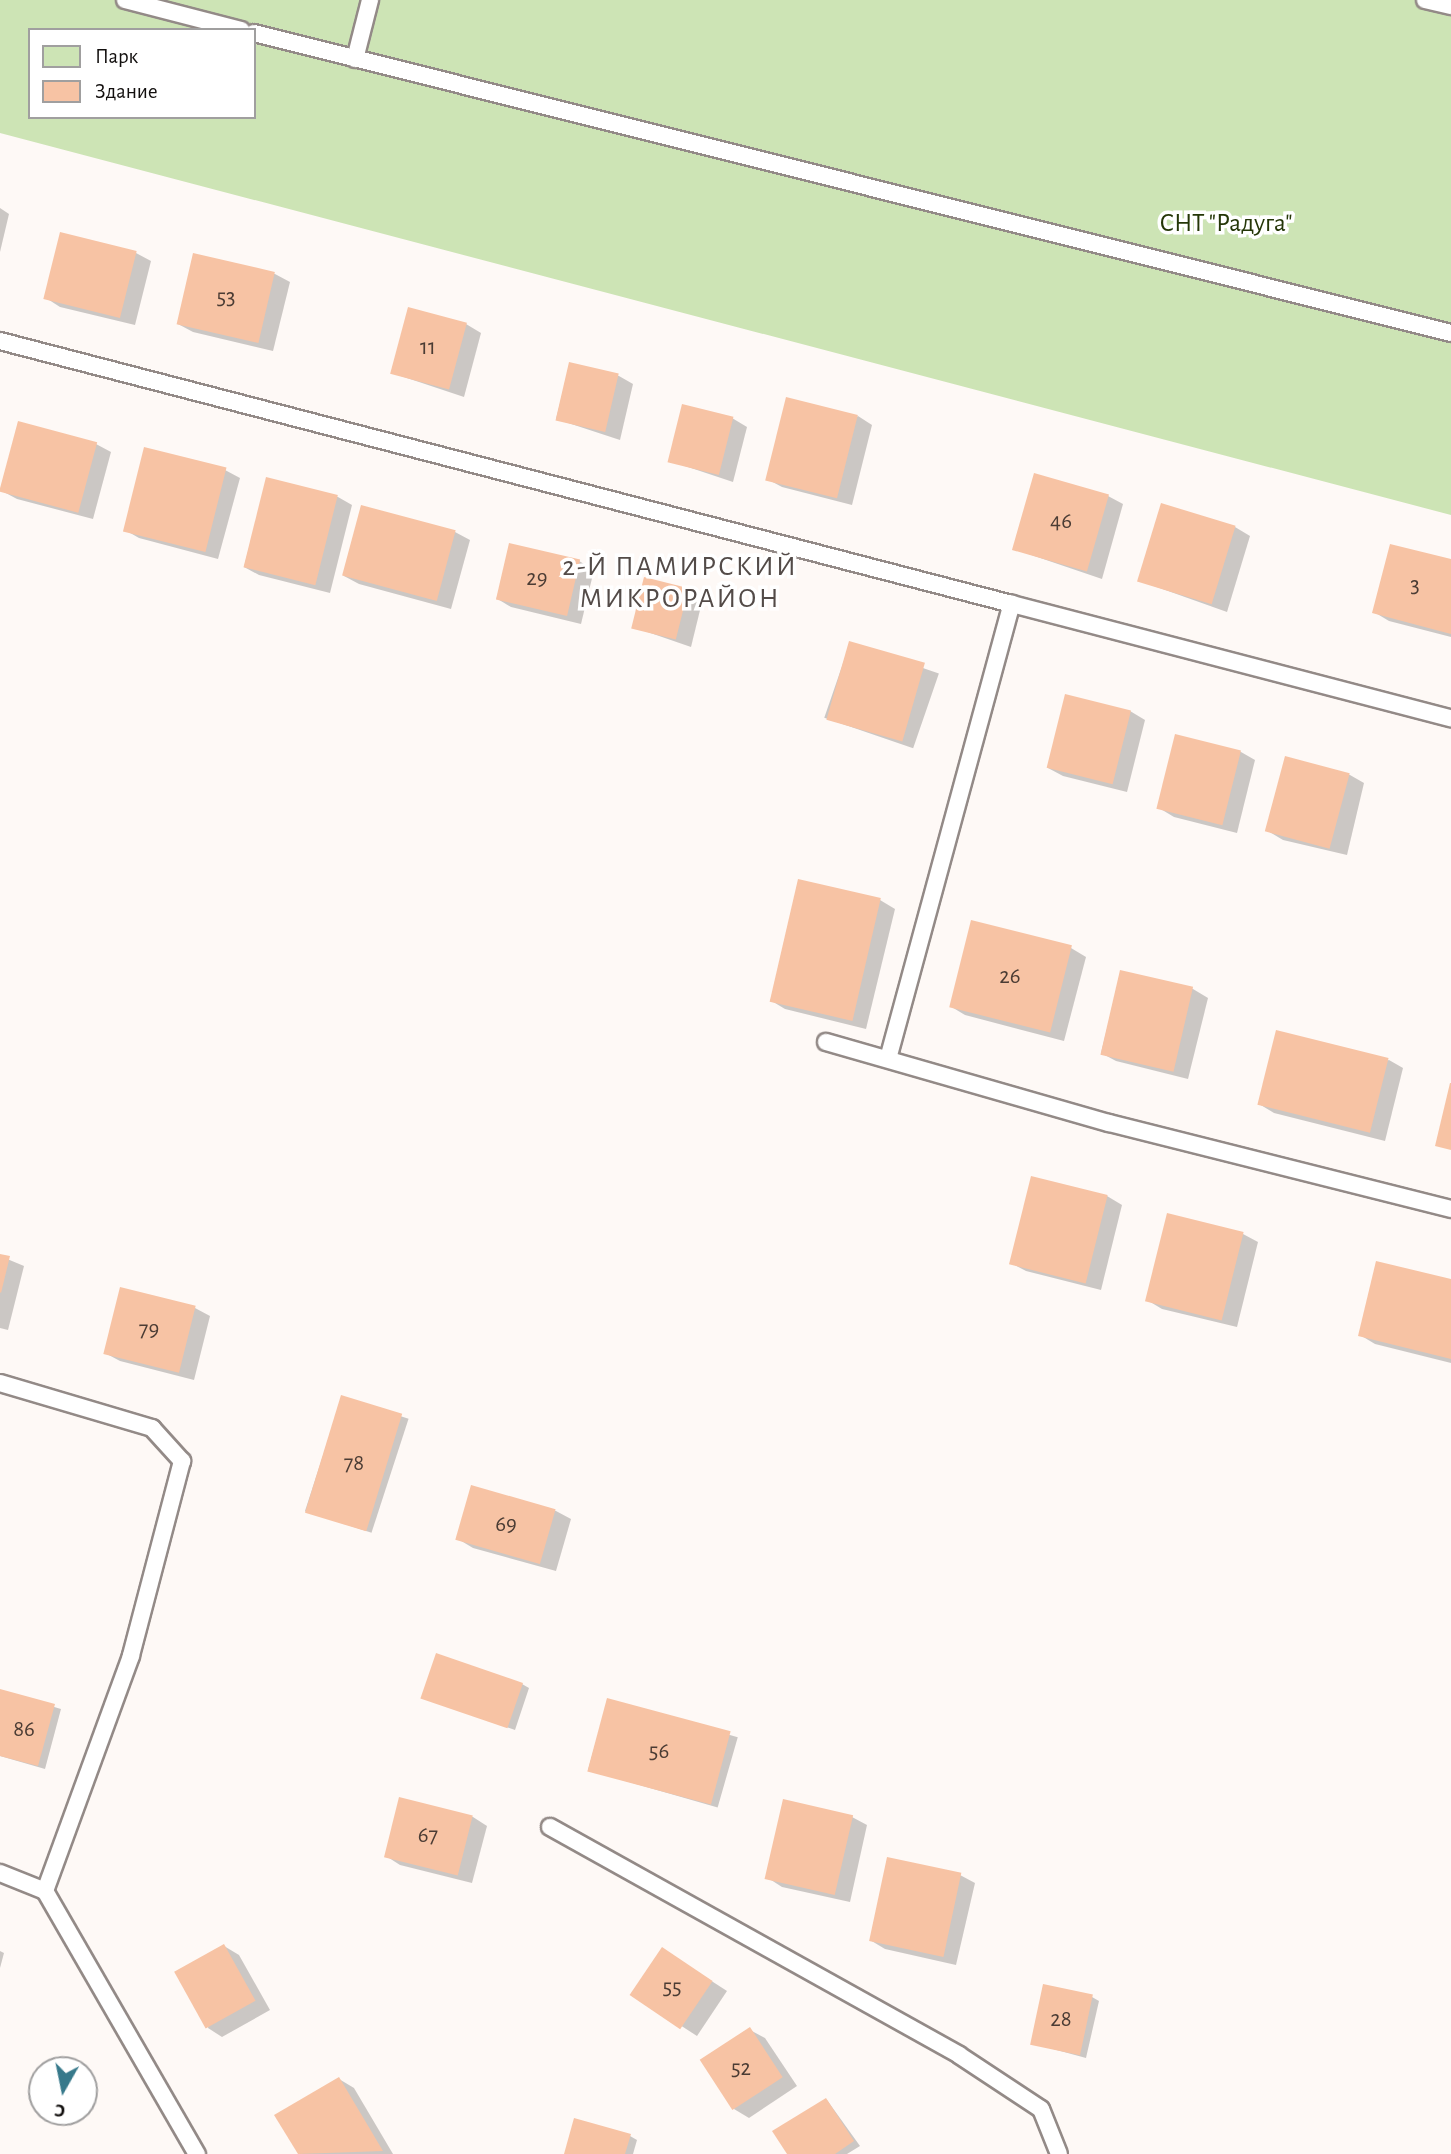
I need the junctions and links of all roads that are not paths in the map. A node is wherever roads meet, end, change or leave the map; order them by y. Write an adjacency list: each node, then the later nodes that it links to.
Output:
1 (125, 0): 5 (lane)
2 (370, 0): 7 (lane)
3 (1425, 0): 4 (lane)
4 (1451, 6)
5 (233, 28)
6 (256, 34): 7 (lane)
7 (355, 59): 8 (lane)
8 (1451, 333)
9 (0, 341): 10 (lane)
10 (1012, 604): 11 (lane); 13 (lane)
11 (1451, 718)
12 (826, 1042): 13 (lane)
13 (888, 1059): 14 (lane)
14 (1451, 1209)
15 (0, 1384): 18 (lane)
16 (550, 1827): 20 (lane)
17 (0, 1874): 18 (lane)
18 (45, 1891): 19 (lane)
19 (197, 2154)
20 (1059, 2154)

